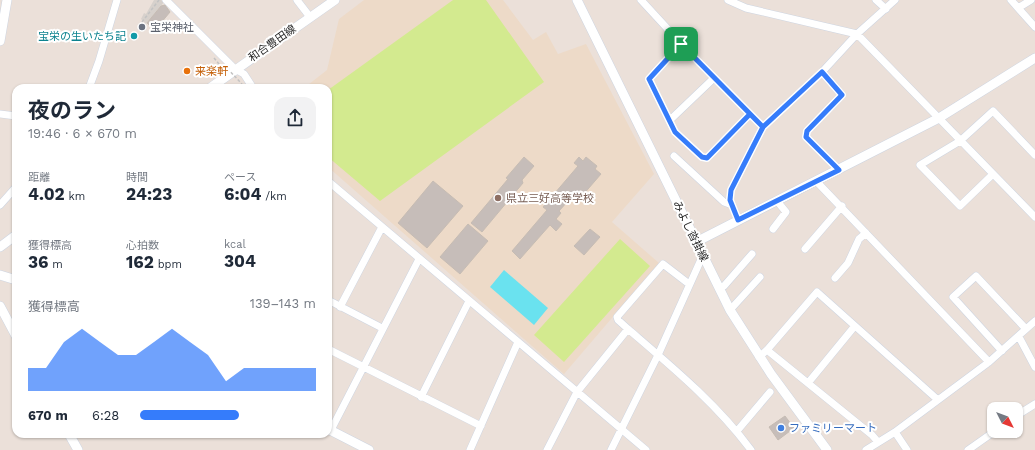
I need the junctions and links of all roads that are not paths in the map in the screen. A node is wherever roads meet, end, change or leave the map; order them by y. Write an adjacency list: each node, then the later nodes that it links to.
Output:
1 (7, 0): 18 (main road)
2 (117, 0): 24 (street)
3 (166, 0): 21 (street)
4 (297, 0): 15 (street)
5 (335, 0): 15 (main road, 和合豊田線)
6 (577, 0): 51 (main road, みよし沓掛線)
7 (641, 0): 19 (street)
8 (728, 0): 17 (street)
9 (876, 0): 14 (street)
10 (895, 0): 14 (street)
11 (1011, 0): 13 (street)
12 (1031, 0): 13 (street)
13 (1018, 8): 16 (street)
14 (886, 9): 17 (street)
15 (310, 17): 21 (main road, 和合豊田線)
16 (1035, 27)
17 (857, 34): 22 (street); 30 (street)
18 (0, 41)
19 (681, 44): 23 (street); 31 (street)
20 (1035, 58): 30 (main road)
21 (235, 68): 25 (main road, 和合豊田線); 26 (street)
22 (822, 72): 32 (street); 36 (street)
23 (714, 78): 28 (street); 31 (street)
24 (91, 84)
25 (215, 84)
26 (250, 84)
27 (0, 114): 29 (street)
28 (750, 114): 31 (street); 32 (street)
29 (12, 116)
30 (939, 118): 33 (street); 36 (main road)
31 (670, 120)
32 (763, 127): 43 (street)
33 (960, 141): 34 (street); 37 (street); 37 (street)
34 (1035, 155)
35 (674, 156): 43 (street)
36 (839, 170): 38 (main road)
37 (993, 174): 45 (street)
38 (817, 182): 41 (main road); 44 (street)
39 (332, 184): 47 (street)
40 (12, 192): 42 (street)
41 (776, 201): 46 (main road); 48 (street)
42 (0, 205)
43 (732, 205): 46 (street)
44 (842, 206): 49 (street); 53 (street)
45 (1035, 217)
46 (738, 220): 51 (main road)
47 (382, 227): 56 (street); 66 (street)
48 (772, 229)
49 (866, 233): 60 (street); 81 (street)
50 (12, 238): 52 (main road)
51 (696, 242): 55 (main road, みよし沓掛線)
52 (0, 247)
53 (805, 249)
54 (752, 254): 62 (street)
55 (703, 256): 61 (street); 62 (main road, みよし沓掛線)
56 (419, 259): 63 (street); 71 (street)
57 (0, 274): 59 (main road)
58 (760, 277): 67 (street)
59 (12, 278)
60 (835, 278)
61 (689, 284): 72 (street); 79 (street)
62 (719, 288): 67 (main road, みよし沓掛線)
63 (469, 301): 75 (street); 87 (street)
64 (332, 302): 66 (street)
65 (0, 306): 70 (main road)
66 (340, 307): 71 (street)
67 (730, 310): 80 (main road, みよし沓掛線)
68 (1035, 321): 73 (street)
69 (854, 327): 76 (street); 84 (street); 88 (street)
70 (12, 328)
71 (382, 328): 82 (street)
72 (628, 329): 79 (street); 85 (street)
73 (1026, 329): 74 (street); 78 (street)
74 (1019, 337): 78 (street); 83 (street)
75 (518, 342): 85 (street); 92 (street)
76 (767, 350): 80 (street); 84 (street)
77 (332, 351): 82 (street)
78 (1002, 351): 81 (street)
79 (658, 355): 93 (street); 95 (street)
80 (759, 357): 107 (main road, みよし沓掛線)
81 (989, 362): 88 (street)
82 (362, 367): 87 (street); 91 (street)
83 (1035, 367)
84 (808, 383): 99 (street)
85 (577, 392): 93 (street); 103 (street)
86 (770, 392): 95 (street)
87 (421, 397): 92 (street)
88 (938, 400): 96 (street)
89 (1035, 404): 90 (street)
90 (1023, 412)
91 (332, 423)
92 (481, 426): 102 (street)
93 (622, 430): 104 (street); 105 (street)
94 (332, 431): 101 (main road)
95 (737, 431): 106 (street)
96 (895, 432): 99 (street); 109 (street)
97 (987, 437): 110 (street)
98 (71, 438): 100 (main road)
99 (878, 442): 108 (street)
100 (78, 450)
101 (369, 450)
102 (470, 450)
103 (547, 450)
104 (611, 450)
105 (646, 450)
106 (751, 450)
107 (827, 450)
108 (866, 450)
109 (908, 450)
110 (968, 450)

